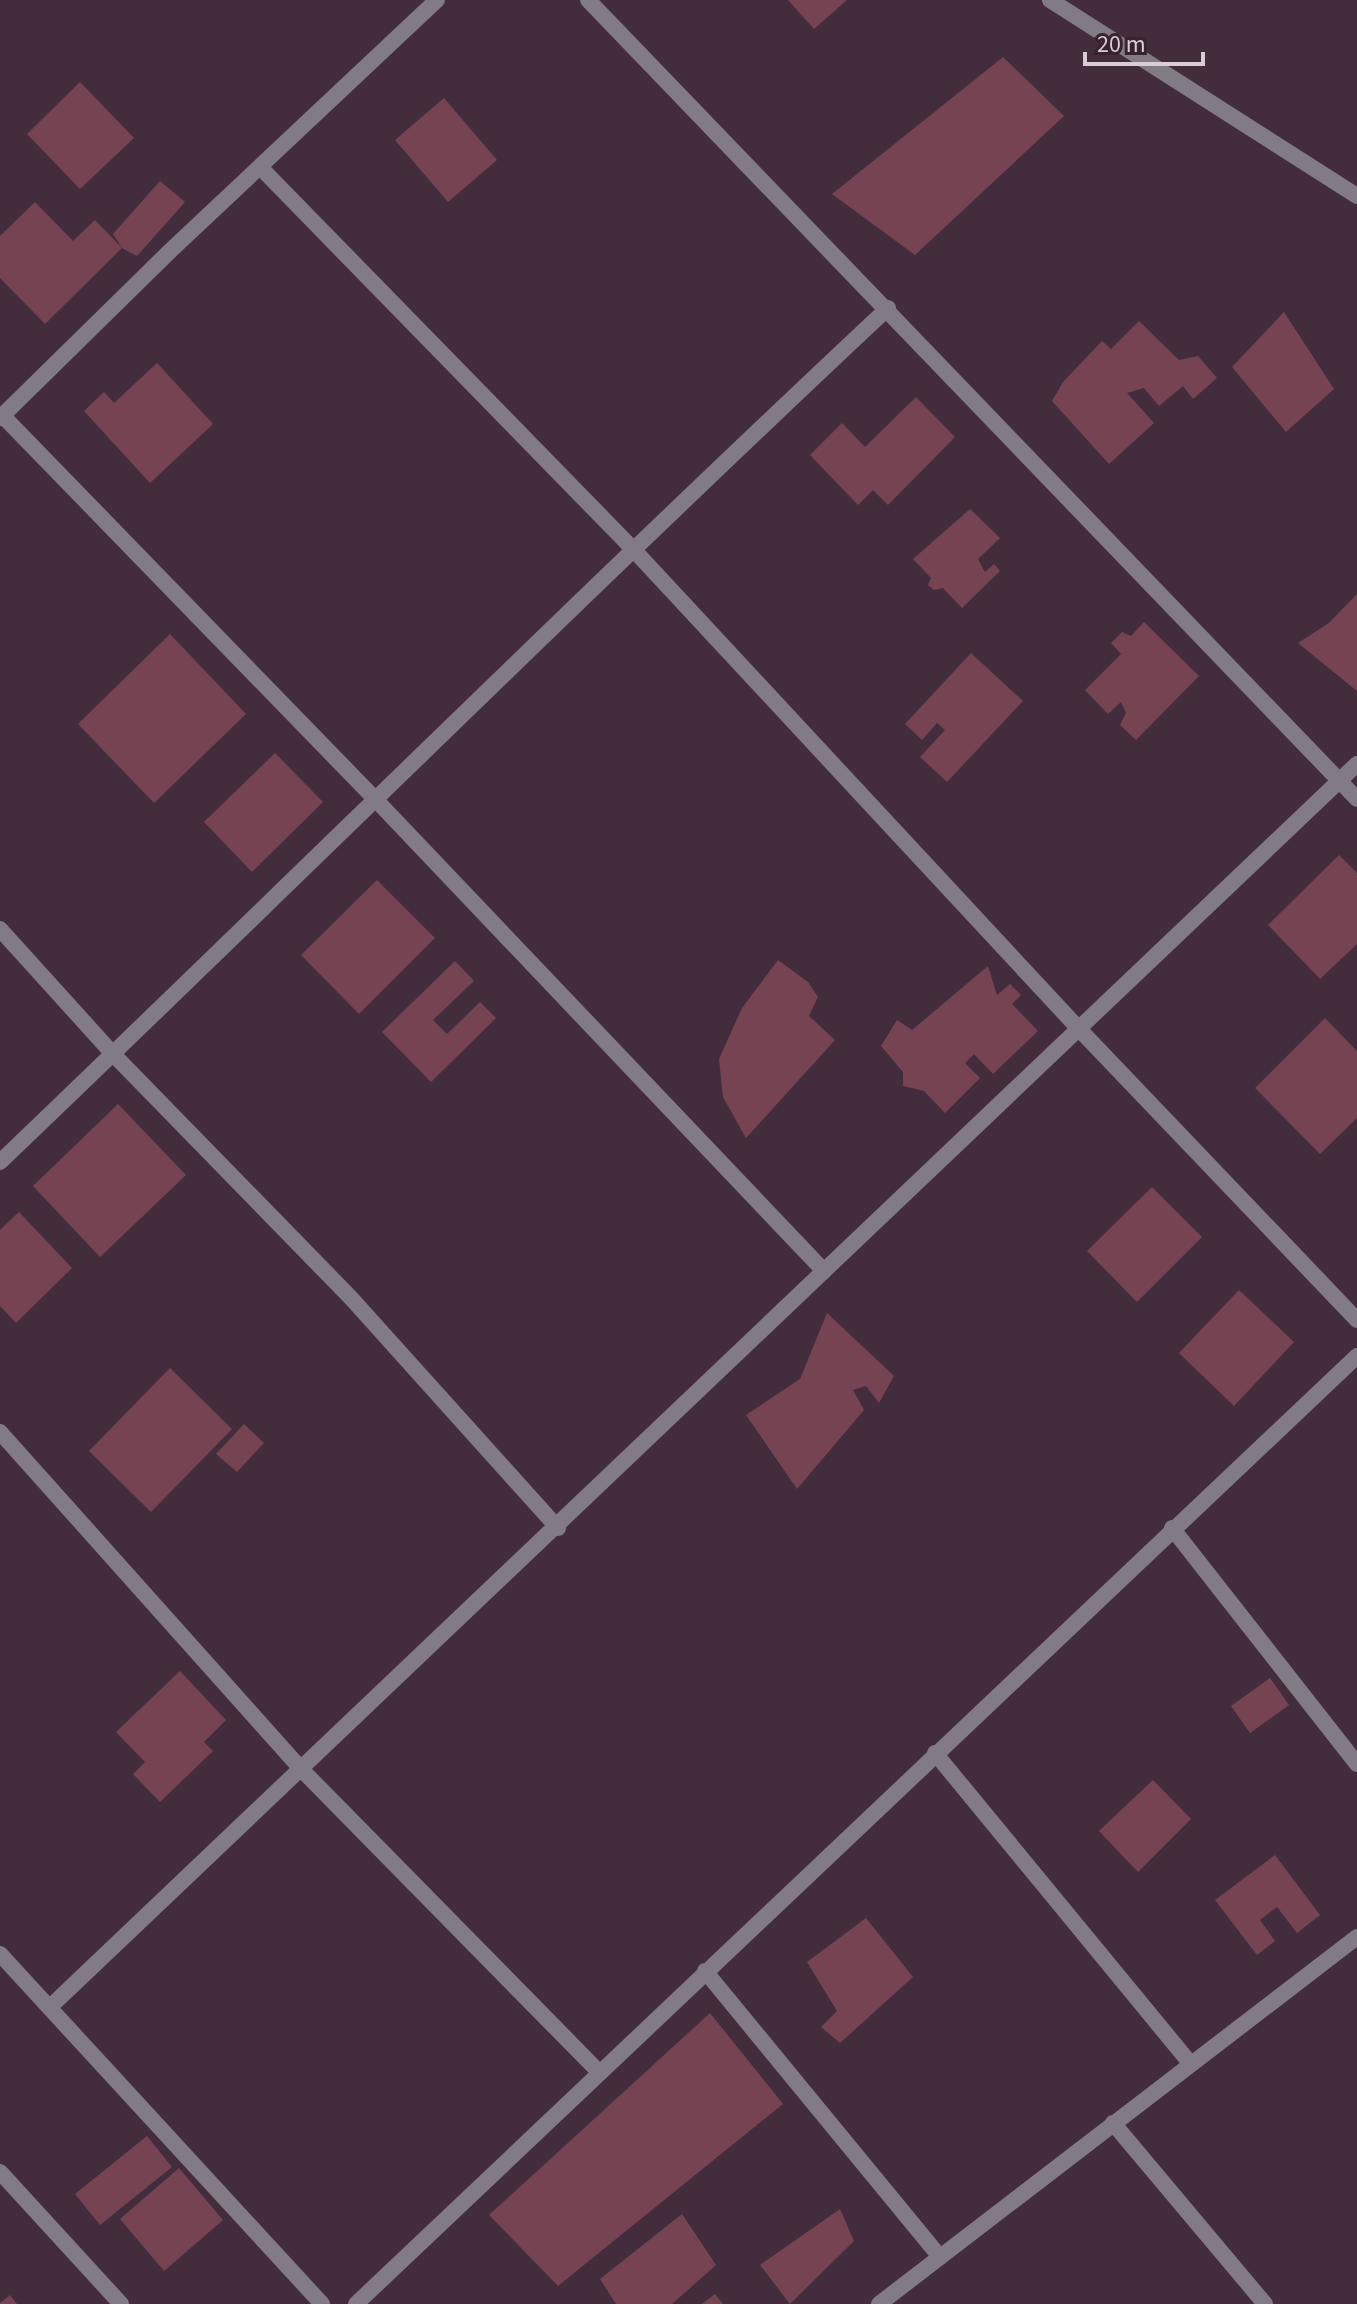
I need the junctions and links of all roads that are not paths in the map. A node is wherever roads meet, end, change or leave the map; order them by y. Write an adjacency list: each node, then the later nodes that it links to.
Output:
1 (437, 0): 4 (street)
2 (588, 0): 6 (street)
3 (1050, 0): 5 (street)
4 (260, 167): 7 (street); 8 (street)
5 (1357, 196)
6 (888, 308): 8 (street); 10 (street)
7 (1, 416): 12 (street)
8 (632, 548): 12 (street); 14 (street)
9 (1357, 764): 10 (street)
10 (1340, 781): 11 (street); 14 (street)
11 (1357, 799)
12 (377, 801): 15 (street); 17 (street)
13 (0, 929): 15 (street)
14 (1080, 1030): 17 (street); 18 (street)
15 (113, 1054): 16 (street); 21 (street)
16 (0, 1162)
17 (824, 1271): 21 (street)
18 (1357, 1320)
19 (1357, 1356): 22 (street)
20 (0, 1432): 25 (street)
21 (558, 1528): 25 (street)
22 (1172, 1528): 23 (street); 24 (street)
23 (935, 1753): 28 (street); 30 (street)
24 (1357, 1764)
25 (302, 1770): 29 (street); 31 (street)
26 (1357, 1937): 30 (street)
27 (0, 1954): 29 (street)
28 (705, 1971): 31 (street); 34 (street)
29 (50, 2007): 36 (street)
30 (1190, 2063): 32 (street)
31 (599, 2072): 37 (street)
32 (1113, 2123): 34 (street); 39 (street)
33 (0, 2172): 35 (street)
34 (940, 2257): 38 (street)
35 (121, 2304)
36 (322, 2304)
37 (356, 2304)
38 (879, 2304)
39 (1265, 2304)

